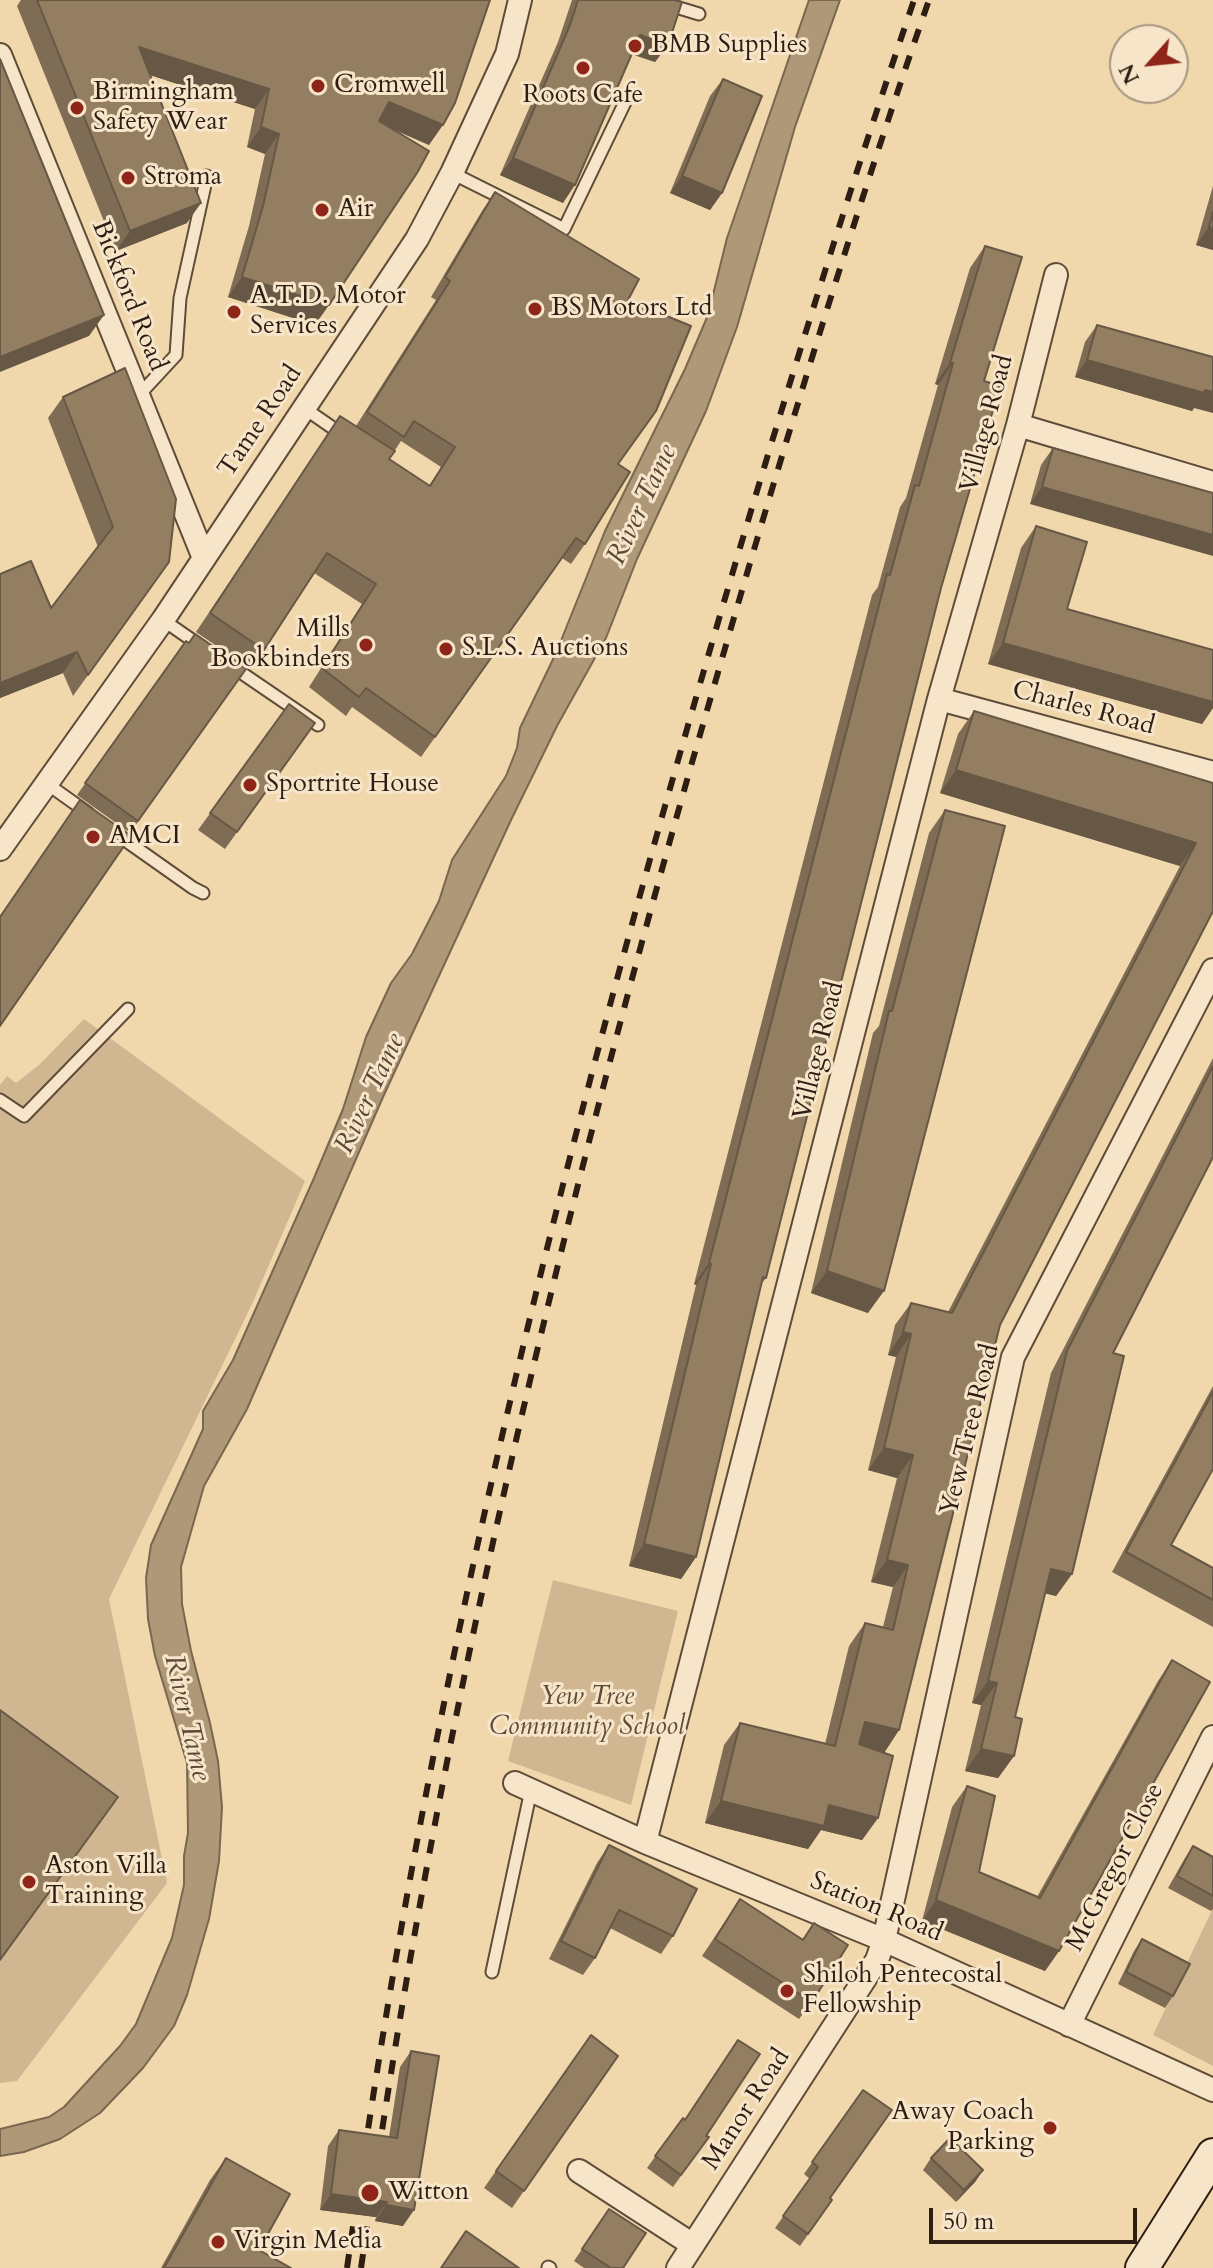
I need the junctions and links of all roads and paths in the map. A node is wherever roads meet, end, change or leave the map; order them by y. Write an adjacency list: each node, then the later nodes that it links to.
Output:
1 (520, 0): 6 (street, Tame Road)
2 (653, 0): 3 (lane)
3 (699, 14)
4 (0, 55): 9 (street, Bickford Road)
5 (628, 96): 6 (lane)
6 (452, 173): 10 (street, Tame Road)
7 (207, 176): 9 (lane)
8 (1056, 275): 11 (street, Village Road)
9 (138, 396): 14 (street, Bickford Road)
10 (304, 408): 12 (lane); 14 (street, Tame Road)
11 (1018, 425): 13 (street); 16 (street, Village Road)
12 (353, 441)
13 (1213, 483)
14 (204, 558): 15 (street, Tame Road)
15 (163, 620): 17 (lane); 19 (street, Tame Road)
16 (939, 699): 18 (street, Charles Road); 29 (street, Village Road)
17 (318, 725)
18 (1213, 773)
19 (46, 783): 20 (lane); 22 (street, Tame Road)
20 (95, 818)
21 (107, 827): 23 (lane)
22 (0, 849)
23 (203, 893)
24 (1213, 970): 30 (street, Yew Tree Road)
25 (128, 1009): 26 (lane)
26 (0, 1100)
27 (1213, 1737): 32 (street, McGregor Close)
28 (523, 1786): 29 (street, Station Road); 31 (lane)
29 (645, 1842): 30 (street, Station Road)
30 (884, 1940): 32 (street, Station Road); 36 (street, Manor Road)
31 (492, 1972)
32 (1069, 2025): 33 (street, Station Road)
33 (1213, 2090)
34 (1213, 2155): 38 (main road)
35 (579, 2171): 36 (street)
36 (693, 2245): 37 (street, Manor Road)
37 (678, 2268)
38 (1142, 2268)

